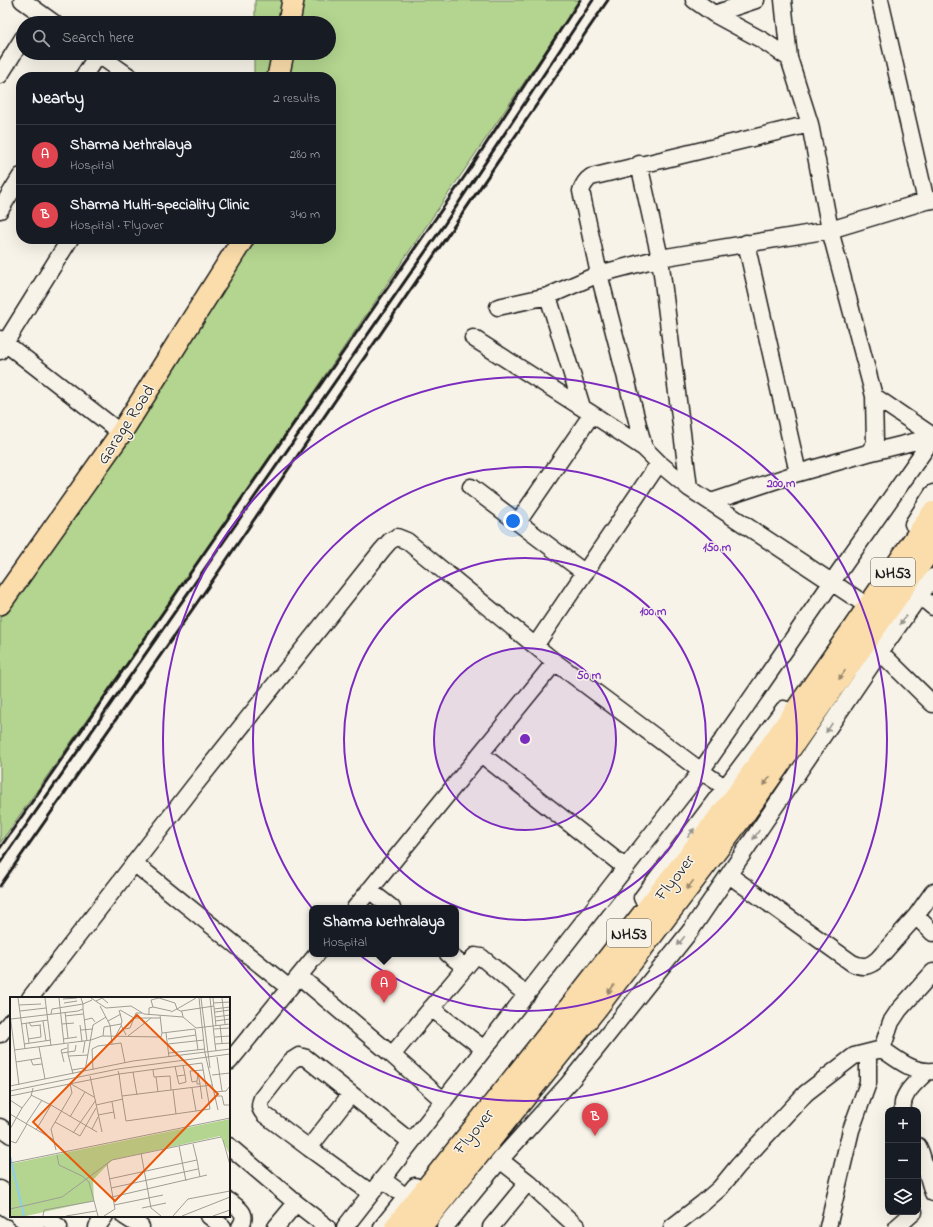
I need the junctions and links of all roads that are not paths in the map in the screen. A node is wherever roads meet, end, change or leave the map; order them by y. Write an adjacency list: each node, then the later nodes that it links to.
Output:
1 (22, 0): 8 (street)
2 (293, 0): 9 (main road)
3 (694, 0): 7 (street)
4 (756, 0): 7 (street)
5 (784, 0): 11 (street)
6 (880, 0): 22 (street)
7 (714, 14): 11 (street)
8 (34, 16)
9 (290, 16)
10 (16, 49): 18 (street)
11 (789, 58): 19 (street)
12 (93, 60): 15 (street)
13 (106, 60): 16 (street)
14 (281, 60): 17 (main road)
15 (86, 72)
16 (123, 72)
17 (279, 72)
18 (0, 75)
19 (810, 124): 20 (street); 24 (street)
20 (639, 164): 28 (street); 29 (street)
21 (16, 184): 23 (street)
22 (930, 201): 24 (street)
23 (0, 210)
24 (830, 230): 25 (street); 34 (street)
25 (746, 243): 28 (street); 41 (street)
26 (67, 244): 33 (street)
27 (240, 244): 36 (main road, Garage Road)
28 (660, 258): 29 (street); 43 (street)
29 (599, 274): 30 (street); 38 (street)
30 (548, 296): 31 (street); 35 (street)
31 (498, 308)
32 (473, 338): 35 (street)
33 (2, 344): 36 (street)
34 (874, 396): 37 (street); 39 (street)
35 (587, 410): 38 (street); 47 (street)
36 (121, 433): 54 (main road, Garage Road)
37 (933, 437): 39 (street); 51 (street)
38 (644, 448): 40 (street)
39 (868, 453): 41 (street)
40 (659, 463): 43 (street); 49 (street)
41 (798, 473): 45 (street)
42 (471, 487): 47 (street)
43 (689, 488): 45 (street)
44 (933, 494): 53 (street)
45 (712, 502): 51 (street)
46 (933, 513): 56 (highway, Flyover / NH53)
47 (518, 522): 49 (street)
48 (933, 545): 56 (highway, Flyover / NH53)
49 (585, 573): 57 (street)
50 (933, 577): 52 (street)
51 (832, 582): 53 (street); 61 (street)
52 (920, 596): 55 (street); 56 (street, one-way to 56)
53 (860, 601): 62 (street)
54 (0, 604)
55 (933, 607)
56 (865, 642): 59 (street); 65 (street, one-way to 65); 123 (highway, Flyover / NH53); 124 (highway, Flyover / NH53, one-way to 124)
57 (535, 646): 58 (street); 63 (street)
58 (555, 662): 60 (street); 61 (street)
59 (933, 704)
60 (480, 754): 64 (street); 66 (street)
61 (701, 771): 62 (street); 64 (street)
62 (726, 788): 103 (street, one-way to 62)
63 (134, 863): 76 (street); 78 (street)
64 (626, 868): 77 (street)
65 (729, 875): 70 (street); 96 (street, one-way to 96)
66 (370, 890): 68 (street); 69 (street)
67 (933, 892): 70 (street)
68 (358, 905)
69 (388, 905)
70 (916, 916): 71 (street)
71 (933, 933)
72 (315, 957): 76 (street)
73 (452, 957): 74 (street)
74 (465, 968): 77 (street); 79 (street)
75 (933, 972): 83 (street)
76 (294, 982): 84 (street); 85 (street)
77 (527, 995): 82 (street)
78 (34, 997)
79 (431, 1008): 82 (street); 84 (street)
80 (10, 1022): 81 (street)
81 (0, 1034)
82 (484, 1049): 88 (street)
83 (875, 1051): 86 (street); 128 (street); 129 (street)
84 (392, 1055): 88 (street)
85 (230, 1061)
86 (930, 1071): 89 (street)
87 (351, 1094): 92 (street); 94 (street); 94 (street)
88 (444, 1101): 92 (street)
89 (903, 1107)
90 (0, 1127): 91 (street)
91 (10, 1134)
92 (411, 1142): 97 (street)
93 (230, 1147): 105 (street)
94 (309, 1148): 100 (street)
95 (921, 1153): 101 (street)
96 (500, 1160): 98 (street); 125 (street)
97 (382, 1179): 100 (street); 103 (street)
98 (528, 1182): 126 (street); 127 (street)
99 (0, 1189): 102 (street)
100 (371, 1193): 121 (street)
101 (933, 1194): 107 (street)
102 (10, 1195)
103 (406, 1197): 122 (street)
104 (230, 1202): 118 (street)
105 (296, 1203): 119 (street); 120 (street)
106 (0, 1204): 108 (street)
107 (921, 1205)
108 (10, 1210)
109 (911, 1215): 130 (street)
110 (44, 1217): 114 (street)
111 (104, 1217): 115 (street)
112 (126, 1217): 116 (street)
113 (210, 1217): 117 (street)
114 (59, 1227)
115 (97, 1227)
116 (141, 1227)
117 (223, 1227)
118 (240, 1227)
119 (276, 1227)
120 (327, 1227)
121 (345, 1227)
122 (382, 1227)
123 (396, 1227)
124 (420, 1227)
125 (445, 1227)
126 (491, 1227)
127 (577, 1227)
128 (672, 1227)
129 (828, 1227)
130 (897, 1227)

